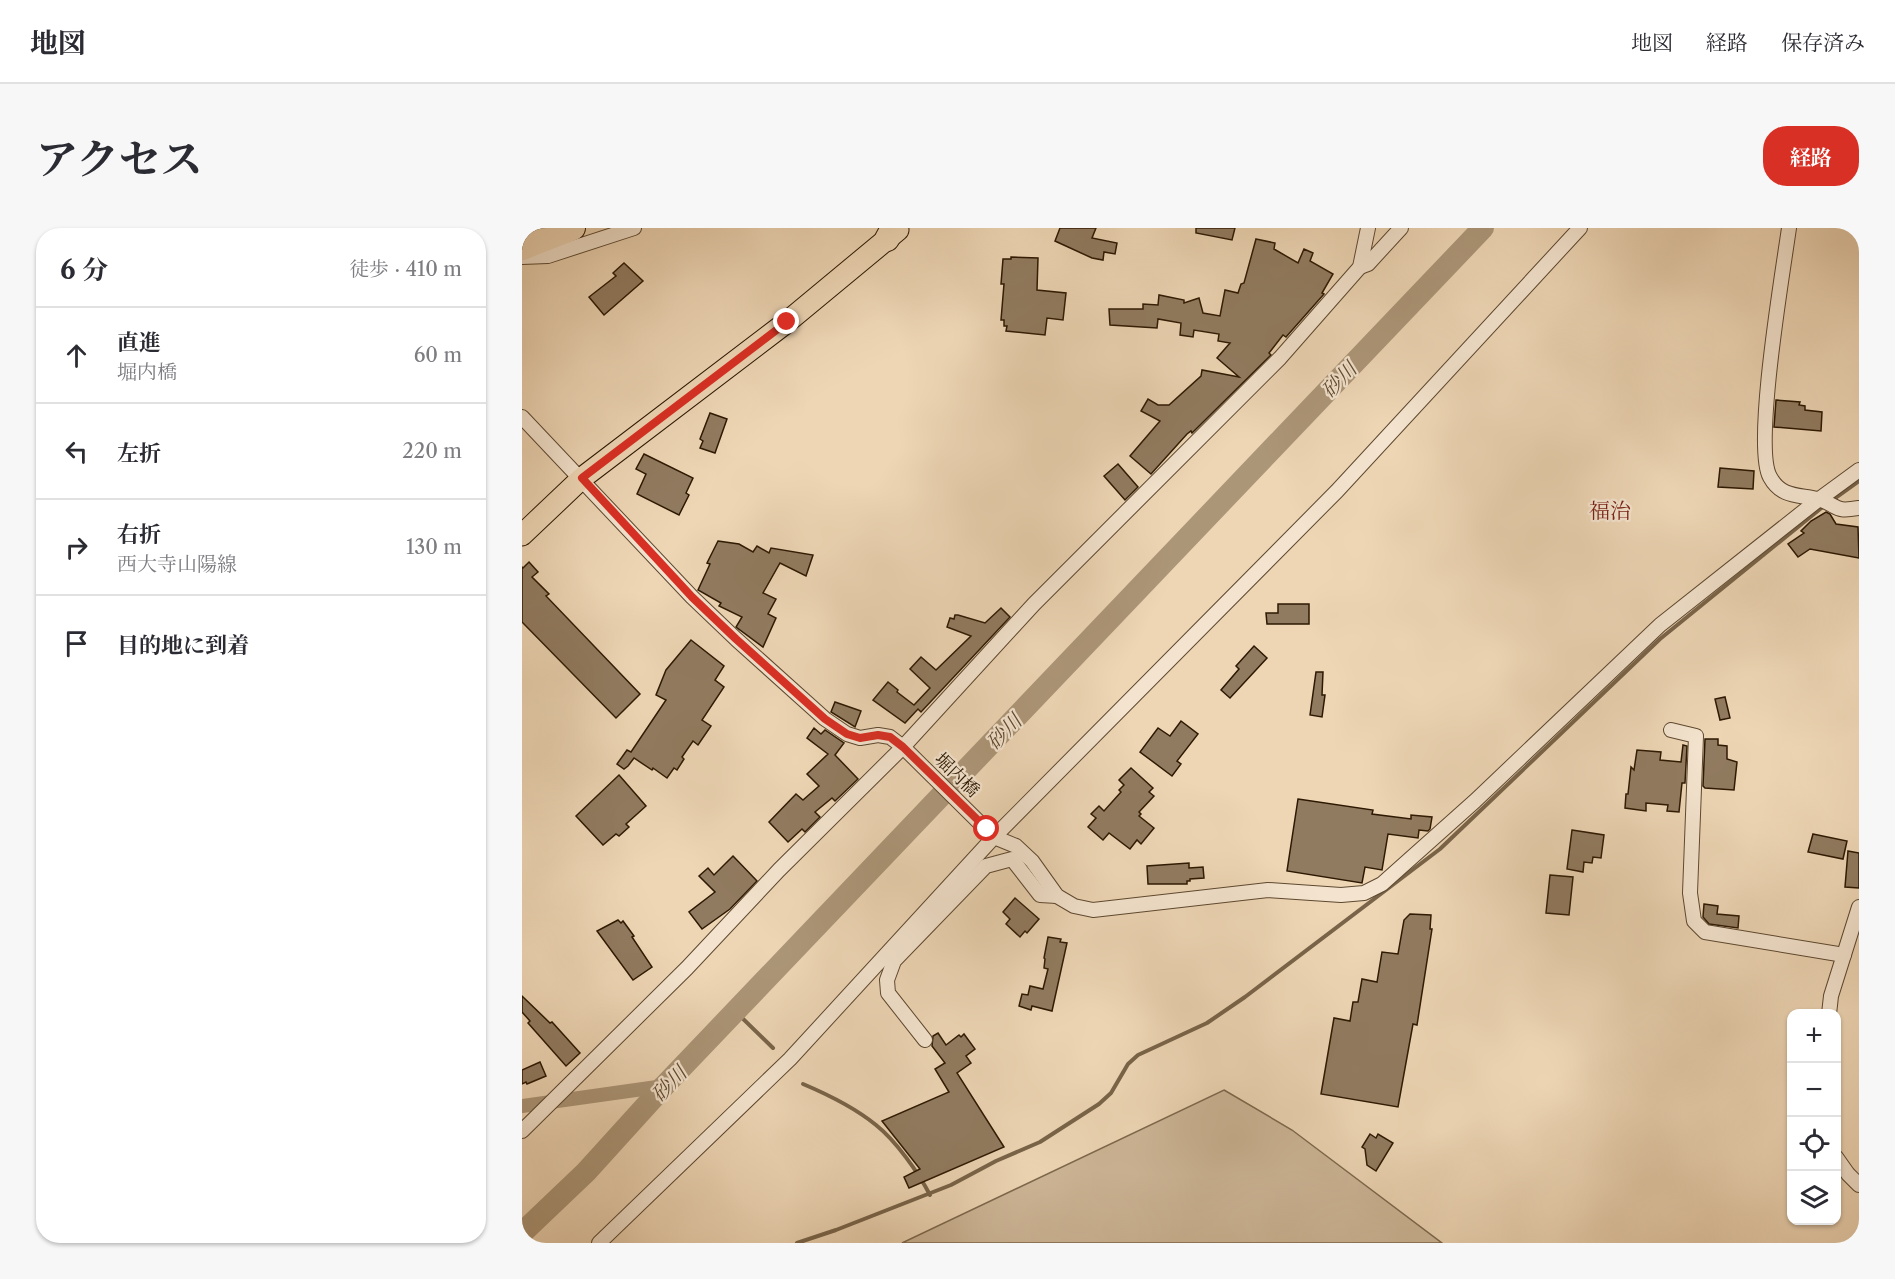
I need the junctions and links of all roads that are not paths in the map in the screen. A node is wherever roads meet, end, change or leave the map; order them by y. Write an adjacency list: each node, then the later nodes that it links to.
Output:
1 (535, 228): 9 (highway)
2 (573, 228): 10 (highway)
3 (634, 228): 11 (street)
4 (1368, 228): 12 (street)
5 (1401, 228): 12 (street)
6 (1580, 228): 21 (street)
7 (1789, 228): 16 (street)
8 (894, 232): 15 (main road)
9 (522, 234)
10 (522, 248)
11 (522, 257)
12 (1360, 267): 20 (street)
13 (522, 417): 15 (street)
14 (1859, 470): 16 (street)
15 (582, 478): 18 (main road); 20 (street)
16 (1824, 502): 17 (street); 22 (street)
17 (1859, 508)
18 (522, 535)
19 (1671, 730): 24 (street)
20 (903, 747): 21 (street, 堀内橋); 27 (street)
21 (990, 833): 22 (street, 堀内橋); 30 (street)
22 (1057, 896): 26 (street)
23 (1859, 907): 24 (street)
24 (1844, 955): 25 (street)
25 (1830, 1009)
26 (925, 1040)
27 (522, 1131)
28 (1841, 1164): 29 (street)
29 (1859, 1185)
30 (599, 1243)

